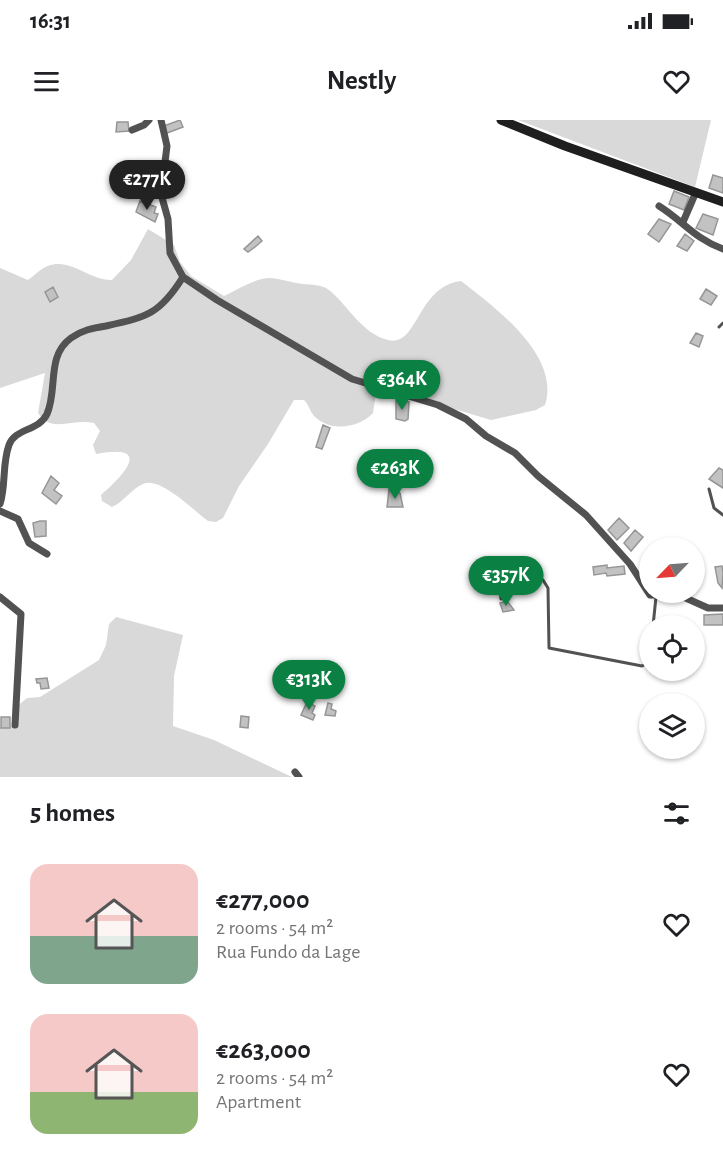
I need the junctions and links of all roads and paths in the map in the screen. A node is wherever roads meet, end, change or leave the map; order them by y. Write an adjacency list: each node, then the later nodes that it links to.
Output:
1 (149, 120): 4 (street)
2 (161, 120): 10 (street)
3 (501, 120): 5 (main road)
4 (132, 130)
5 (696, 192): 6 (main road); 8 (street)
6 (723, 202)
7 (659, 206): 8 (street)
8 (683, 222): 9 (street)
9 (723, 249)
10 (183, 277): 14 (street); 18 (street)
11 (723, 323): 12 (lane)
12 (719, 327)
13 (709, 489): 16 (lane)
14 (0, 504)
15 (0, 511): 17 (street)
16 (723, 515)
17 (47, 554)
18 (639, 578)
19 (0, 597): 24 (street)
20 (501, 599): 23 (lane)
21 (698, 603): 22 (street)
22 (723, 608)
23 (639, 665)
24 (15, 725)

